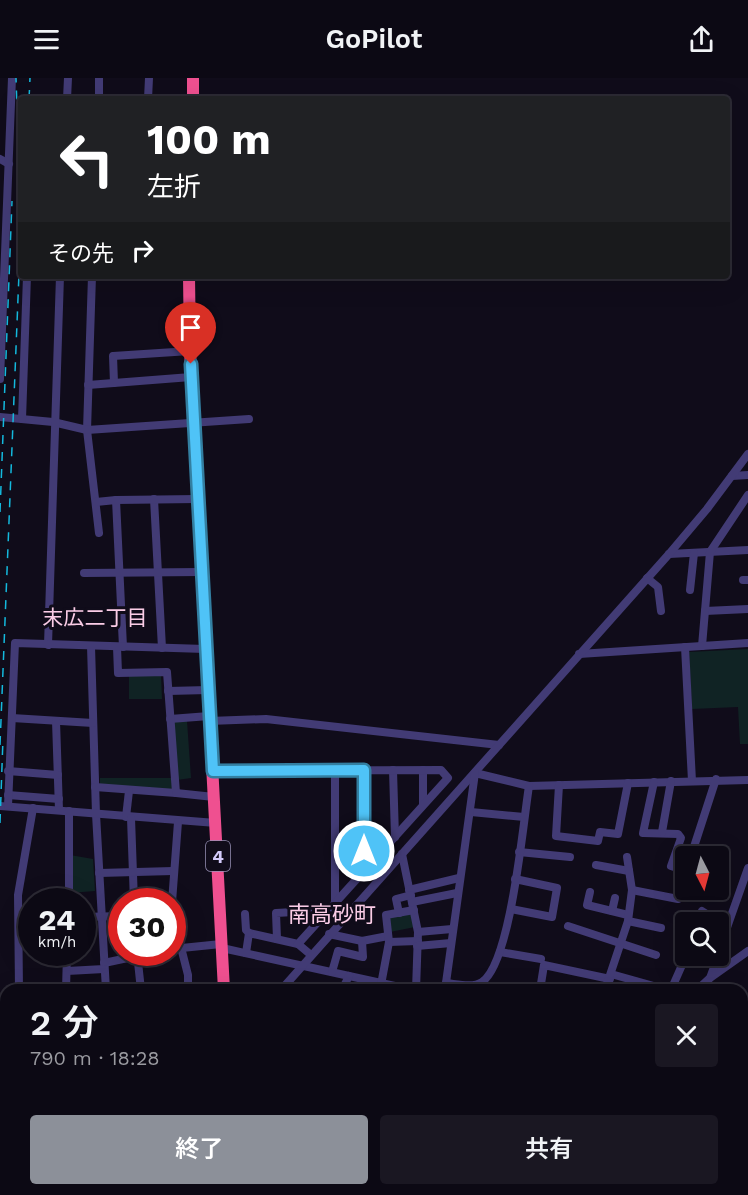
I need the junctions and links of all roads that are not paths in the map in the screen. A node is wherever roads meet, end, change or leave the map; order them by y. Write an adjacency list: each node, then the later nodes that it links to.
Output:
1 (12, 78): 11 (street)
2 (68, 78): 6 (street)
3 (99, 78): 7 (street)
4 (149, 78): 8 (street)
5 (193, 78): 9 (highway)
6 (67, 96)
7 (99, 96)
8 (148, 96)
9 (193, 96)
10 (0, 159): 11 (street)
11 (9, 164): 16 (street)
12 (27, 279): 23 (street)
13 (60, 279): 25 (street)
14 (92, 279): 21 (street)
15 (189, 279): 17 (highway, 4)
16 (1, 318): 19 (street)
17 (190, 351): 18 (highway, 4); 20 (street)
18 (191, 377): 20 (street); 26 (highway, 4)
19 (0, 378)
20 (114, 383): 21 (street)
21 (88, 385): 27 (street)
22 (0, 417): 23 (street)
23 (22, 419): 25 (street)
24 (249, 419): 26 (street)
25 (53, 422): 27 (street); 51 (street)
26 (194, 423): 27 (street); 33 (highway, 4)
27 (87, 430): 35 (street)
28 (748, 454): 29 (street)
29 (732, 476): 30 (street); 40 (street)
30 (748, 476)
31 (748, 495): 38 (street)
32 (154, 499): 33 (street); 34 (street); 44 (street)
33 (197, 499): 42 (highway, 4)
34 (116, 500): 35 (street); 41 (street)
35 (96, 502): 36 (street)
36 (99, 533)
37 (748, 550): 38 (street)
38 (710, 552): 39 (street); 49 (street)
39 (694, 553): 40 (street); 46 (street)
40 (669, 554): 45 (street)
41 (119, 572): 43 (street); 44 (street); 54 (street)
42 (201, 572): 44 (street); 57 (highway, 4)
43 (84, 573)
44 (158, 573): 56 (street)
45 (647, 578): 48 (street); 58 (street)
46 (690, 590)
47 (748, 609): 49 (street)
48 (661, 611)
49 (705, 611): 53 (street)
50 (748, 643): 53 (street)
51 (48, 645): 52 (street); 61 (street)
52 (90, 646): 54 (street); 65 (street)
53 (702, 646): 55 (street)
54 (120, 647): 56 (street); 60 (street)
55 (685, 647): 58 (street); 78 (street)
56 (162, 648): 57 (street)
57 (205, 649): 59 (highway, 4)
58 (579, 654): 66 (street)
59 (207, 690): 60 (street); 63 (highway, 4)
60 (168, 691): 62 (street)
61 (12, 718): 64 (street); 71 (street)
62 (170, 719): 63 (street); 85 (street)
63 (209, 719): 66 (street); 72 (highway, 4)
64 (56, 721): 65 (street); 74 (street)
65 (93, 723): 83 (street)
66 (499, 745): 73 (street)
67 (335, 770): 68 (street); 72 (street); 128 (street)
68 (364, 770): 69 (street); 113 (street)
69 (393, 770): 70 (street); 101 (street)
70 (423, 770): 89 (street); 89 (street)
71 (8, 771): 74 (street); 86 (street)
72 (213, 771): 87 (highway, 4)
73 (475, 773): 82 (street); 94 (street); 105 (street)
74 (58, 775): 88 (street)
75 (716, 779): 76 (street); 78 (street); 103 (street)
76 (748, 780)
77 (670, 781): 78 (street); 79 (street); 100 (street)
78 (692, 781)
79 (654, 782): 80 (street); 100 (street)
80 (628, 783): 81 (street); 81 (street)
81 (559, 785): 82 (street)
82 (529, 786): 97 (street)
83 (95, 787): 84 (street); 95 (street)
84 (129, 791): 85 (street); 96 (street)
85 (176, 793): 87 (street)
86 (8, 795): 88 (street); 90 (street)
87 (214, 797): 99 (highway, 4)
88 (59, 799): 92 (street)
89 (423, 804): 101 (street)
90 (4, 806): 91 (street)
91 (33, 808): 92 (street); 172 (street)
92 (59, 810): 93 (street)
93 (69, 811): 95 (street); 119 (street)
94 (471, 812): 97 (street); 117 (street)
95 (96, 814): 96 (street); 116 (street)
96 (129, 817): 98 (street); 115 (street)
97 (524, 817): 104 (street)
98 (178, 822): 99 (street); 112 (street)
99 (216, 823): 151 (highway, 4)
100 (662, 832): 102 (street)
101 (394, 837): 113 (street)
102 (678, 846)
103 (694, 846)
104 (519, 852): 107 (street); 118 (street)
105 (402, 854): 127 (street); 143 (street)
106 (675, 855): 110 (street)
107 (570, 856)
108 (627, 857): 114 (street)
109 (596, 865): 114 (street)
110 (675, 867)
111 (748, 868): 138 (street)
112 (173, 871): 115 (street); 121 (street)
113 (364, 871): 128 (street)
114 (629, 871): 122 (street)
115 (131, 872): 116 (street); 120 (street)
116 (99, 873): 135 (street)
117 (459, 878): 124 (street); 127 (street)
118 (515, 879): 129 (street); 129 (street)
119 (69, 888)
120 (133, 888)
121 (172, 888)
122 (632, 890): 126 (street); 137 (street)
123 (590, 892): 131 (street)
124 (457, 893): 127 (street); 141 (street)
125 (615, 898): 131 (street)
126 (675, 898)
127 (411, 899): 132 (street); 132 (street); 146 (street)
128 (335, 903): 130 (street)
129 (511, 909): 154 (street)
130 (329, 910): 144 (street); 149 (street)
131 (612, 911): 137 (street)
132 (399, 913): 145 (street)
133 (245, 914): 142 (street)
134 (96, 916): 135 (street)
135 (101, 916): 136 (street); 161 (street)
136 (108, 916)
137 (628, 918): 140 (street); 150 (street)
138 (729, 924)
139 (568, 926): 150 (street)
140 (661, 928)
141 (453, 929): 146 (street); 148 (street)
142 (249, 933): 144 (street); 155 (street)
143 (329, 934): 147 (street); 156 (street)
144 (277, 939): 149 (street)
145 (388, 939): 146 (street); 147 (street); 181 (street)
146 (418, 940): 148 (street); 182 (street)
147 (362, 941): 168 (street)
148 (451, 943): 183 (street)
149 (298, 944): 156 (street)
150 (621, 945): 157 (street); 170 (street)
151 (221, 946): 152 (street); 155 (street); 177 (highway, 4)
152 (186, 947)
153 (748, 951): 171 (street)
154 (500, 952): 158 (street); 184 (street)
155 (246, 953): 164 (street)
156 (311, 955): 164 (street)
157 (656, 955)
158 (541, 959)
159 (108, 965): 161 (street)
160 (67, 966): 167 (street)
161 (104, 966): 167 (street); 174 (street)
162 (139, 966): 175 (street)
163 (185, 966): 176 (street)
164 (302, 966): 168 (street); 178 (street)
165 (681, 966): 188 (street)
166 (714, 966): 171 (street)
167 (67, 971): 173 (street)
168 (332, 972): 169 (street)
169 (349, 976): 179 (street); 180 (street)
170 (611, 977): 185 (street); 186 (street); 187 (street)
171 (710, 978): 189 (street)
172 (19, 984)
173 (66, 984)
174 (106, 984)
175 (140, 984)
176 (188, 984)
177 (224, 984)
178 (286, 984)
179 (345, 984)
180 (375, 984)
181 (381, 984)
182 (414, 984)
183 (446, 984)
184 (480, 984)
185 (541, 984)
186 (608, 984)
187 (643, 984)
188 (673, 984)
189 (704, 984)

